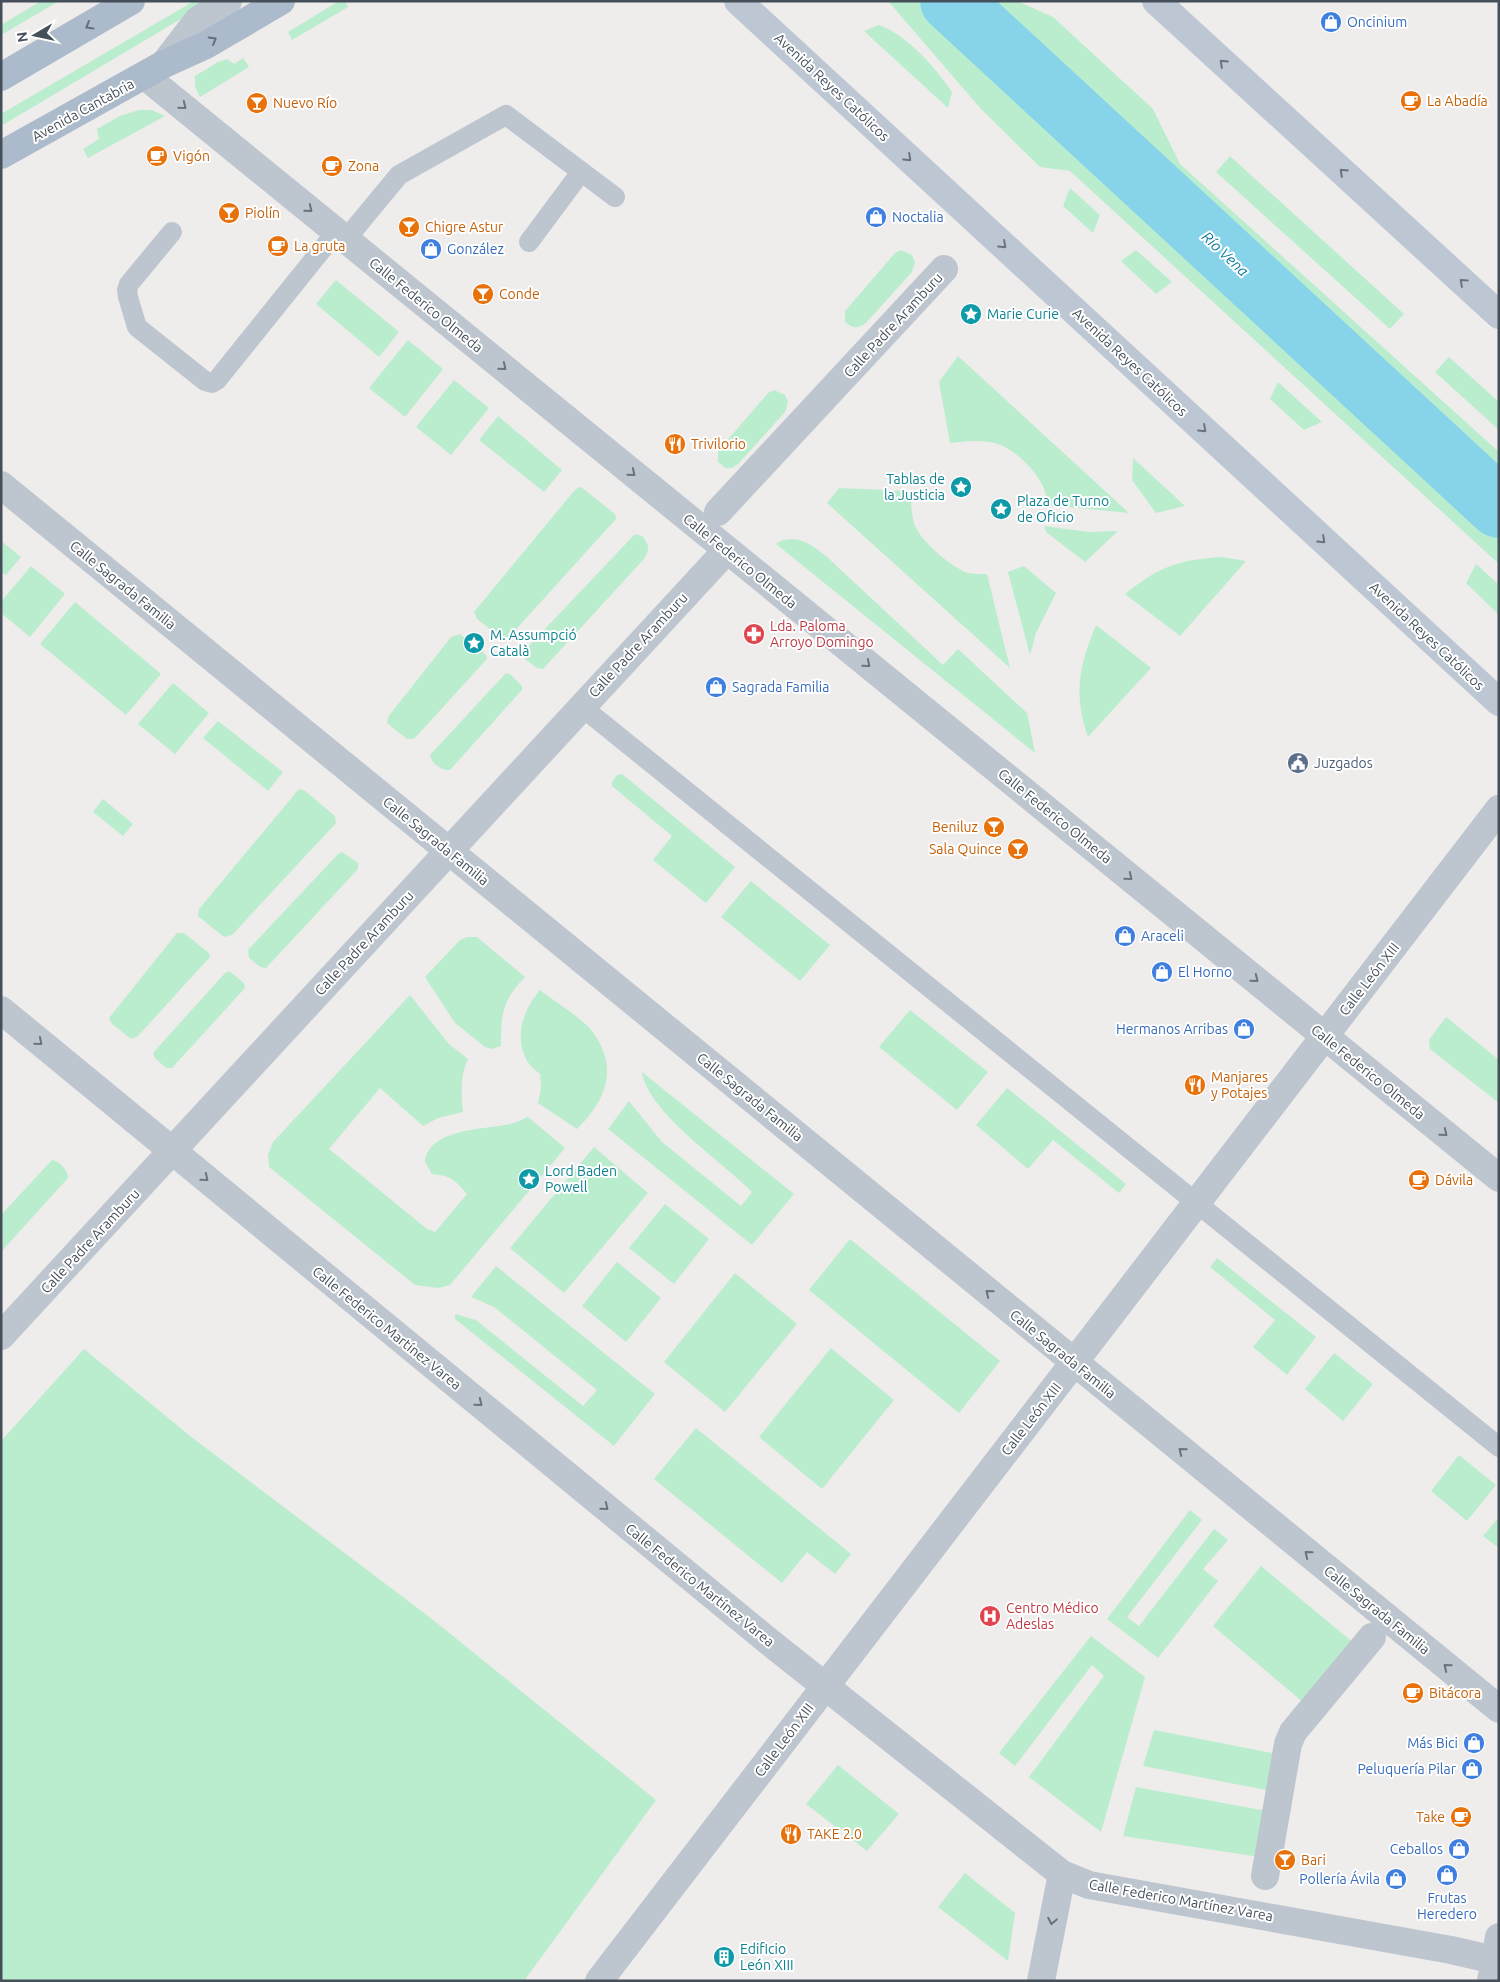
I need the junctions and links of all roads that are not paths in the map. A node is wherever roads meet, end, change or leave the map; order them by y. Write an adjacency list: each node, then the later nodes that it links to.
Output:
1 (131, 1): 7 (main road, one-way to 7)
2 (228, 1): 6 (street, Avenida Cantabria)
3 (281, 1): 6 (main road, Avenida Cantabria, one-way to 3)
4 (738, 1): 19 (street, Avenida Reyes Católicos, one-way to 19)
5 (1156, 1): 15 (street, one-way to 5)
6 (154, 70): 8 (main road, Avenida Cantabria); 12 (street, Calle Federico Olmeda, one-way to 12)
7 (1, 77)
8 (1, 156)
9 (581, 172): 10 (lane); 12 (lane); 13 (lane)
10 (615, 197)
11 (172, 232): 12 (lane)
12 (341, 235): 18 (street, Calle Federico Olmeda, one-way to 18)
13 (529, 242)
14 (944, 269): 17 (street, Calle Padre Aramburu)
15 (1499, 315)
16 (1, 485): 22 (street, Calle Sagrada Familia)
17 (718, 512)
18 (727, 550): 20 (street, Calle Padre Aramburu); 24 (street, Calle Federico Olmeda, one-way to 24)
19 (1499, 702)
20 (582, 706): 22 (street, Calle Padre Aramburu); 27 (lane)
21 (1499, 809): 24 (street, Calle León XIII)
22 (449, 851): 25 (street, Calle Padre Aramburu); 29 (street, Calle Sagrada Familia, one-way to 22)
23 (1, 1010): 25 (street, Calle Federico Martínez Varea, one-way to 25)
24 (1324, 1036): 26 (street, Calle Federico Olmeda, one-way to 26); 27 (street, Calle León XIII)
25 (172, 1152): 28 (street, Calle Padre Aramburu); 32 (street, Calle Federico Martínez Varea, one-way to 32)
26 (1499, 1178)
27 (1197, 1203): 29 (street, Calle León XIII); 30 (lane)
28 (1, 1336)
29 (1074, 1363): 32 (street, Calle León XIII); 33 (street, Calle Sagrada Familia, one-way to 29)
30 (1499, 1447)
31 (1372, 1637): 35 (street)
32 (825, 1686): 34 (street, Calle Federico Martínez Varea); 37 (street, Calle León XIII)
33 (1499, 1709)
34 (1062, 1874): 36 (street, Calle Federico Martínez Varea); 38 (street, one-way to 38)
35 (1265, 1876)
36 (1496, 1960)
37 (599, 1981)
38 (1041, 1981)

